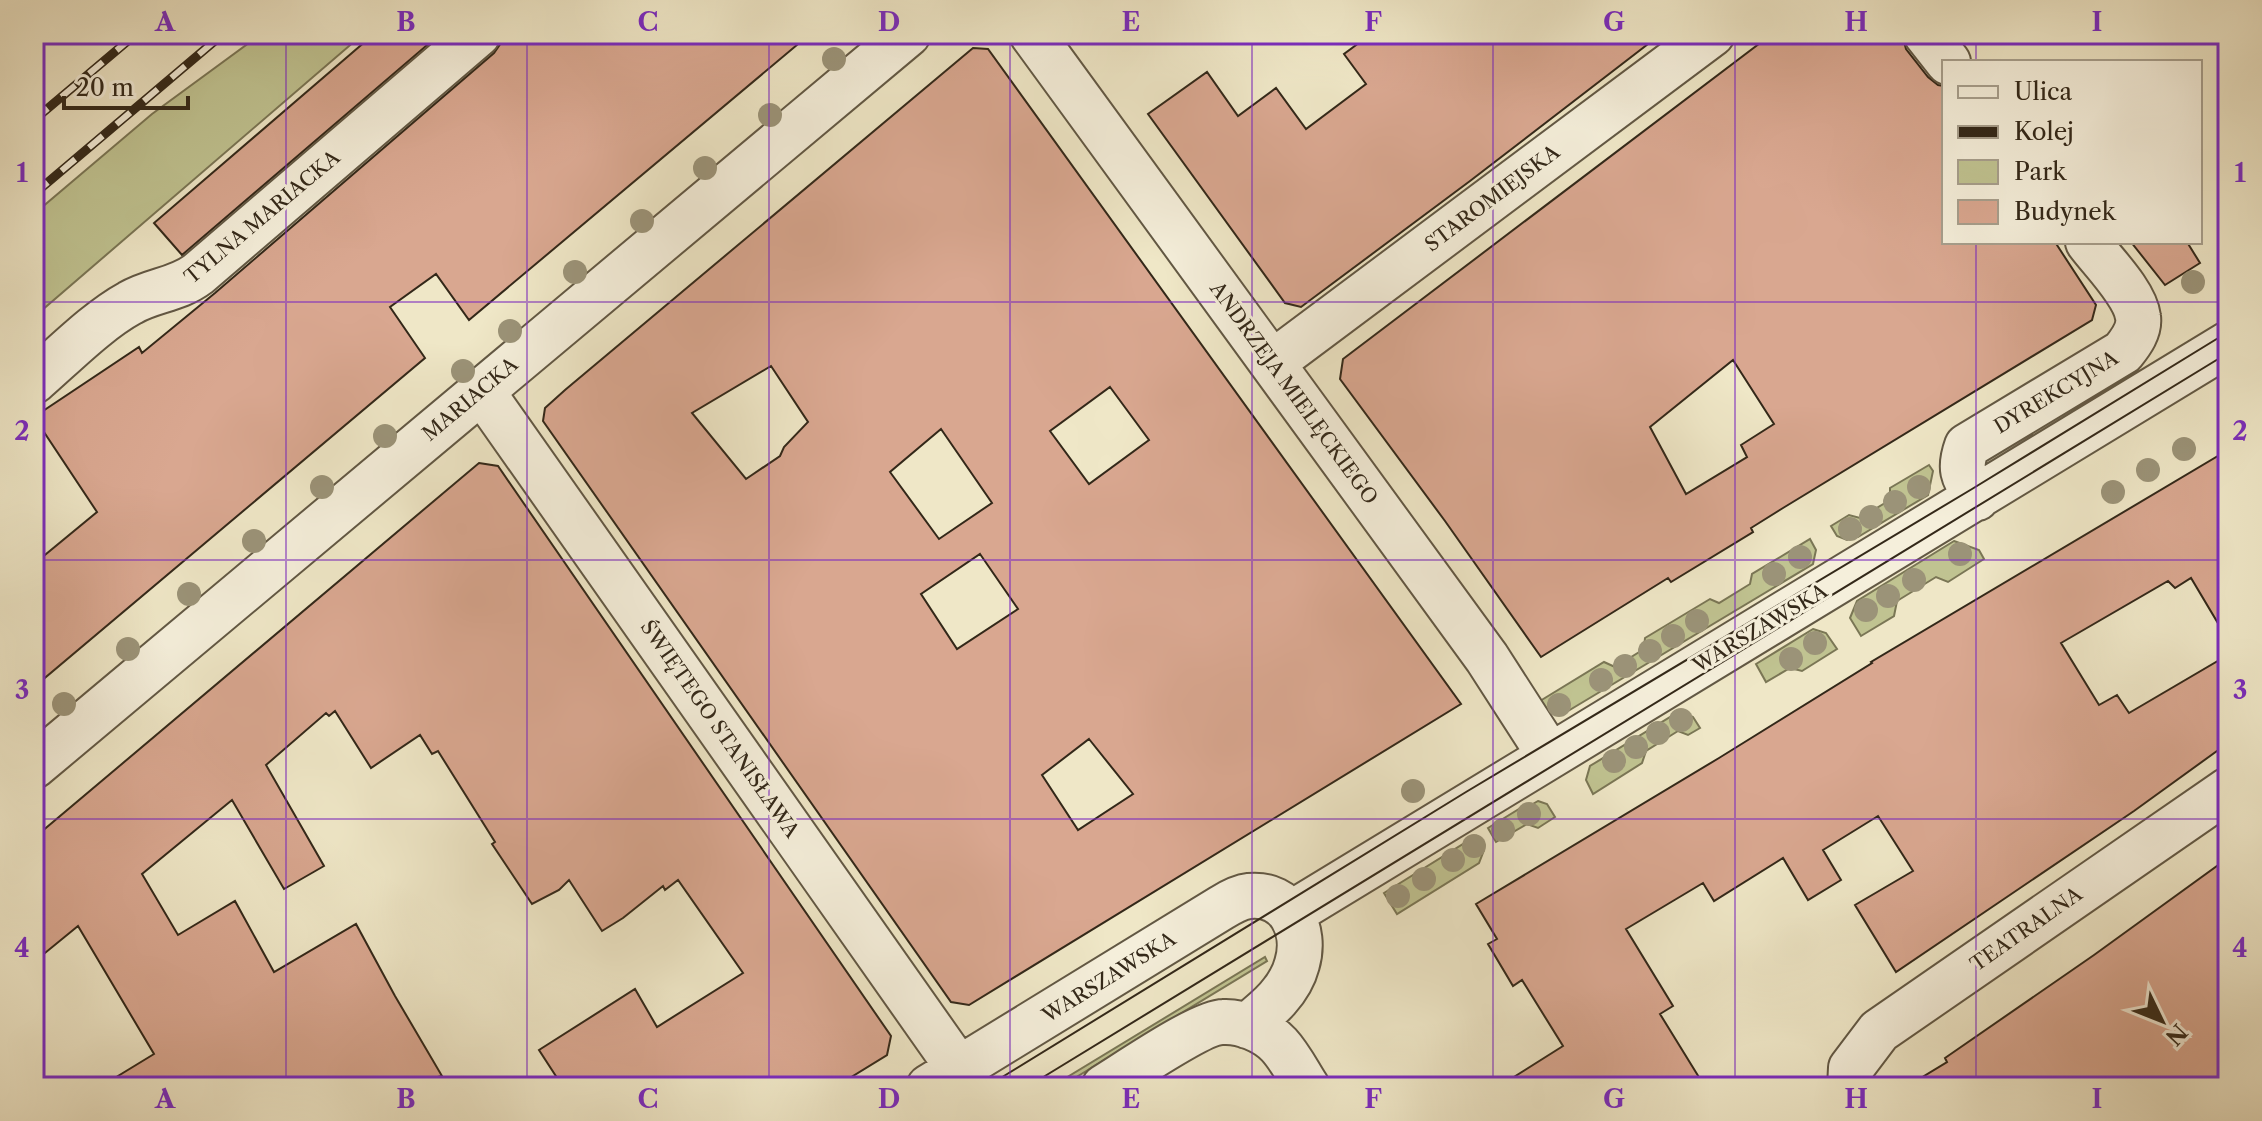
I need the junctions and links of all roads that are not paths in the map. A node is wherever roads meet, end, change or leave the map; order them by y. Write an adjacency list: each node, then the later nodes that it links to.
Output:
1 (478, 34): 10 (street, TYLNA MARIACKA)
2 (908, 34): 11 (street, MARIACKA)
3 (1032, 34): 9 (street, ANDRZEJA MIELĘCKIEGO)
4 (1712, 34): 9 (street, STAROMIEJSKA)
5 (1926, 34): 6 (street)
6 (1946, 60)
7 (2090, 244): 12 (street, DYREKCYJNA)
8 (2228, 344): 12 (street, WARSZAWSKA)
9 (1272, 363): 13 (street, ANDRZEJA MIELĘCKIEGO)
10 (34, 381)
11 (481, 390): 14 (street, MARIACKA); 18 (street, ŚWIĘTEGO STANISŁAWA)
12 (1977, 498): 13 (street, WARSZAWSKA)
13 (1550, 756): 16 (street, WARSZAWSKA)
14 (34, 766)
15 (2228, 790): 21 (street, TEATRALNA)
16 (1292, 913): 17 (street); 18 (street, WARSZAWSKA)
17 (1247, 1026): 19 (street); 20 (street)
18 (944, 1078)
19 (1104, 1087)
20 (1307, 1087)
21 (1850, 1087)

